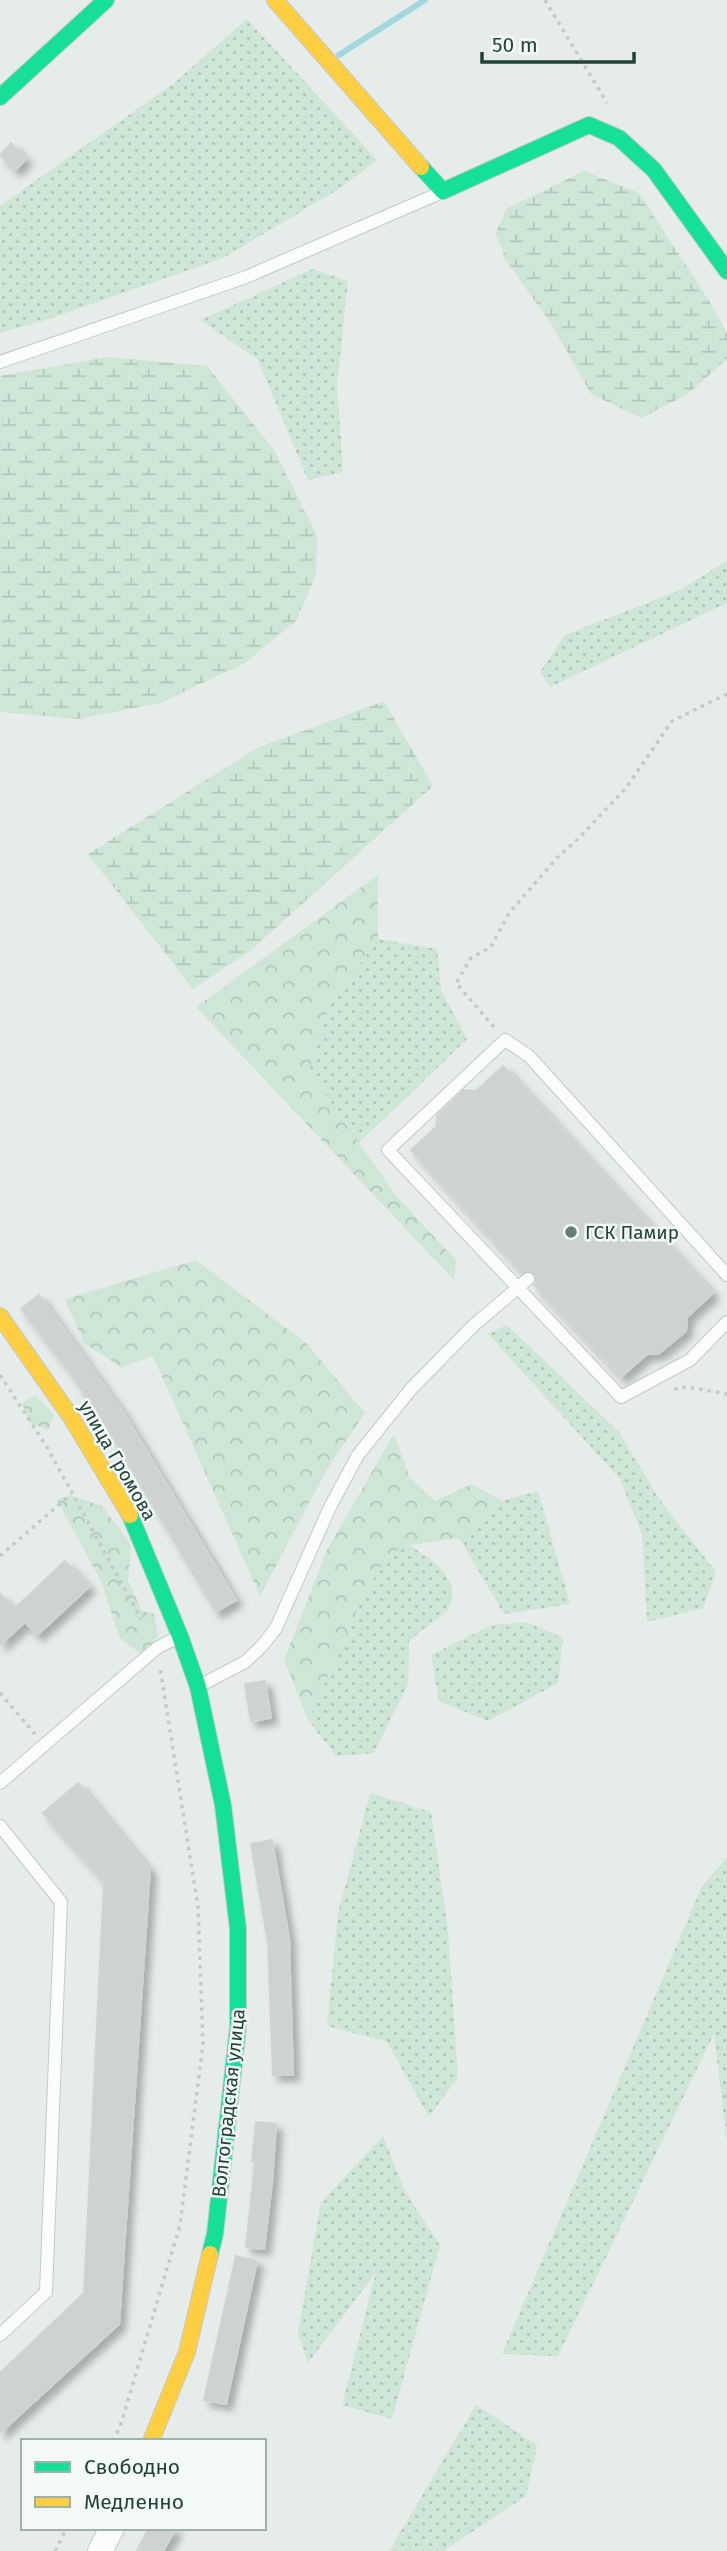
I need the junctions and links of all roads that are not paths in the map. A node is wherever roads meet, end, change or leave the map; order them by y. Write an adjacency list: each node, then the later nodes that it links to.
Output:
1 (106, 0): 3 (street)
2 (275, 0): 4 (street)
3 (0, 97)
4 (443, 191): 5 (street); 6 (lane)
5 (727, 271)
6 (0, 362)
7 (727, 1275): 8 (lane)
8 (523, 1284): 10 (lane); 12 (lane)
9 (0, 1316): 11 (street, улица Громова)
10 (727, 1322)
11 (180, 1636): 12 (street, Волгоградская улица); 13 (lane)
12 (198, 1687): 16 (street, Волгоградская улица)
13 (0, 1783)
14 (0, 1826): 15 (lane)
15 (0, 2335)
16 (152, 2439)
17 (111, 2530): 18 (street)
18 (100, 2551)

